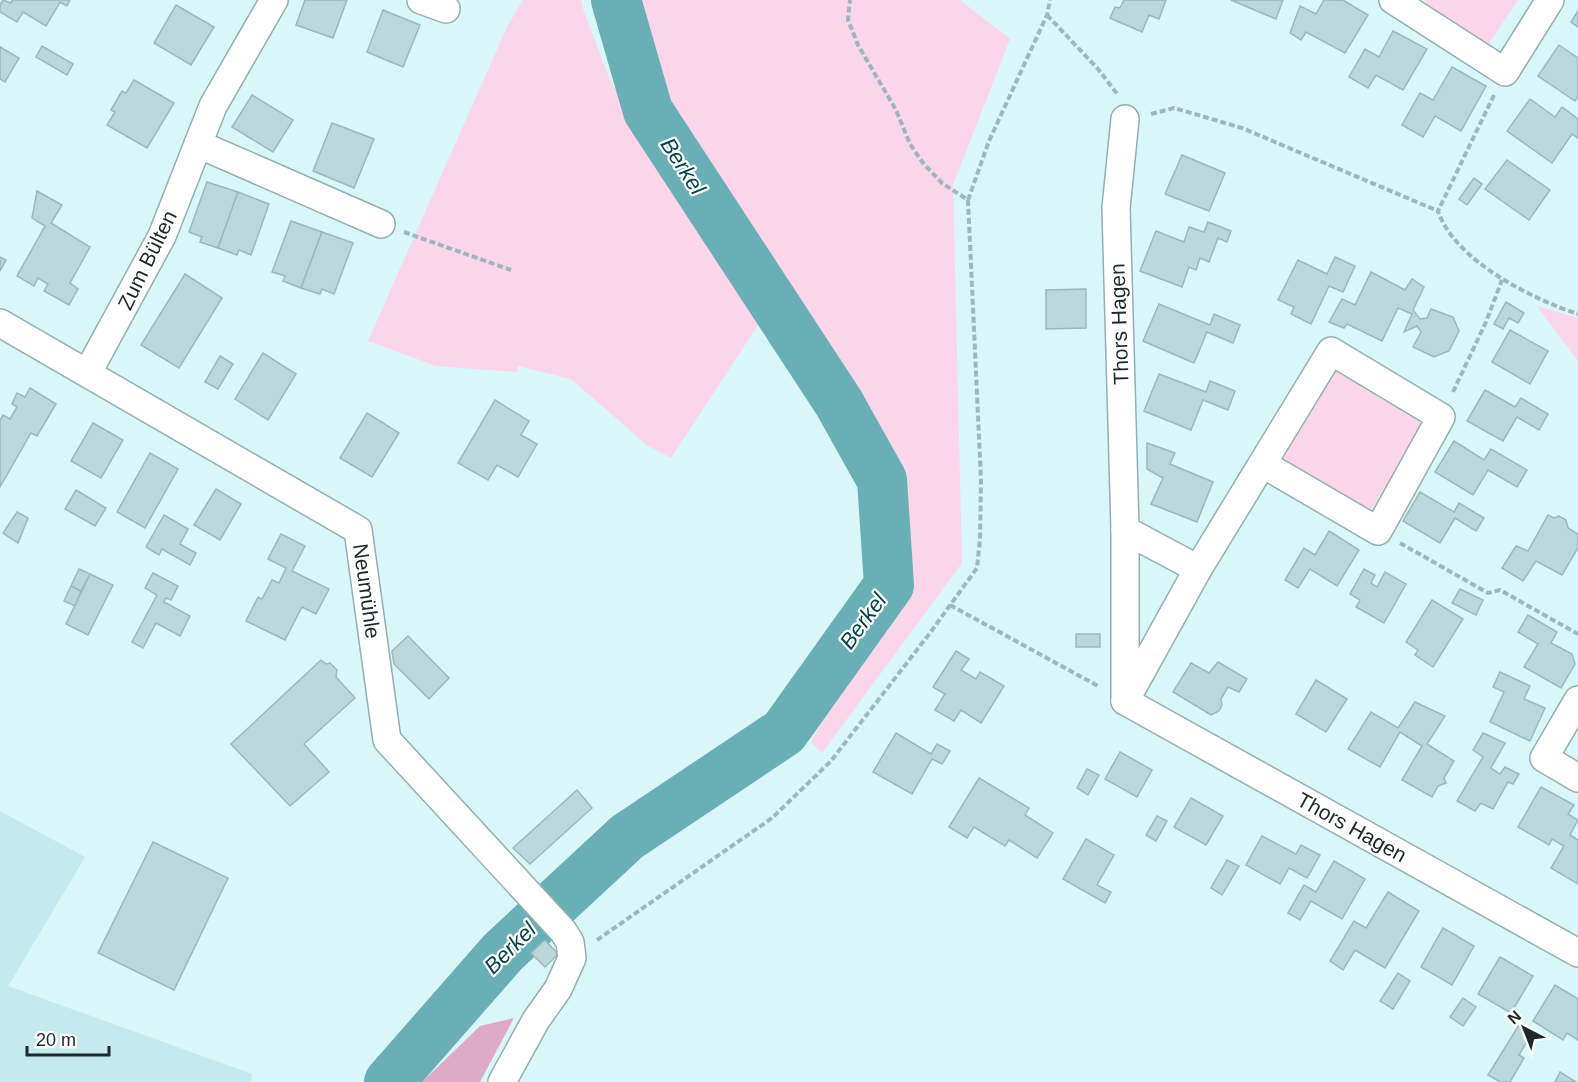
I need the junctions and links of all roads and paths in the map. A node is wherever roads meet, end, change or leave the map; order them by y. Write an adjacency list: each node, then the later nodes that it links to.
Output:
1 (274, 0): 9 (street, Zum Bülten)
2 (850, 0): 10 (path)
3 (1050, 0): 6 (path)
4 (1550, 0): 7 (street)
5 (1398, 1): 7 (street)
6 (1047, 15): 8 (path); 10 (path)
7 (1505, 72): 11 (path)
8 (1125, 119): 11 (path); 20 (street, Thors Hagen)
9 (198, 144): 12 (street); 17 (street, Zum Bülten)
10 (968, 200): 23 (path)
11 (1438, 211): 14 (path)
12 (381, 224): 13 (path)
13 (511, 270)
14 (1502, 280): 15 (path); 18 (path)
15 (1578, 314)
16 (0, 323): 17 (street, Neumühle)
17 (88, 372): 29 (street, Neumühle)
18 (1441, 417): 19 (street); 21 (street)
19 (1263, 464): 21 (street); 22 (street)
20 (1125, 530): 22 (street); 26 (street, Thors Hagen)
21 (1378, 531): 24 (path)
22 (1198, 569): 26 (street)
23 (950, 605): 26 (path); 29 (path)
24 (1578, 634)
25 (1578, 700): 27 (street)
26 (1125, 701): 28 (street, Thors Hagen)
27 (1578, 778)
28 (1578, 953)
29 (572, 958): 30 (street)
30 (502, 1082)

